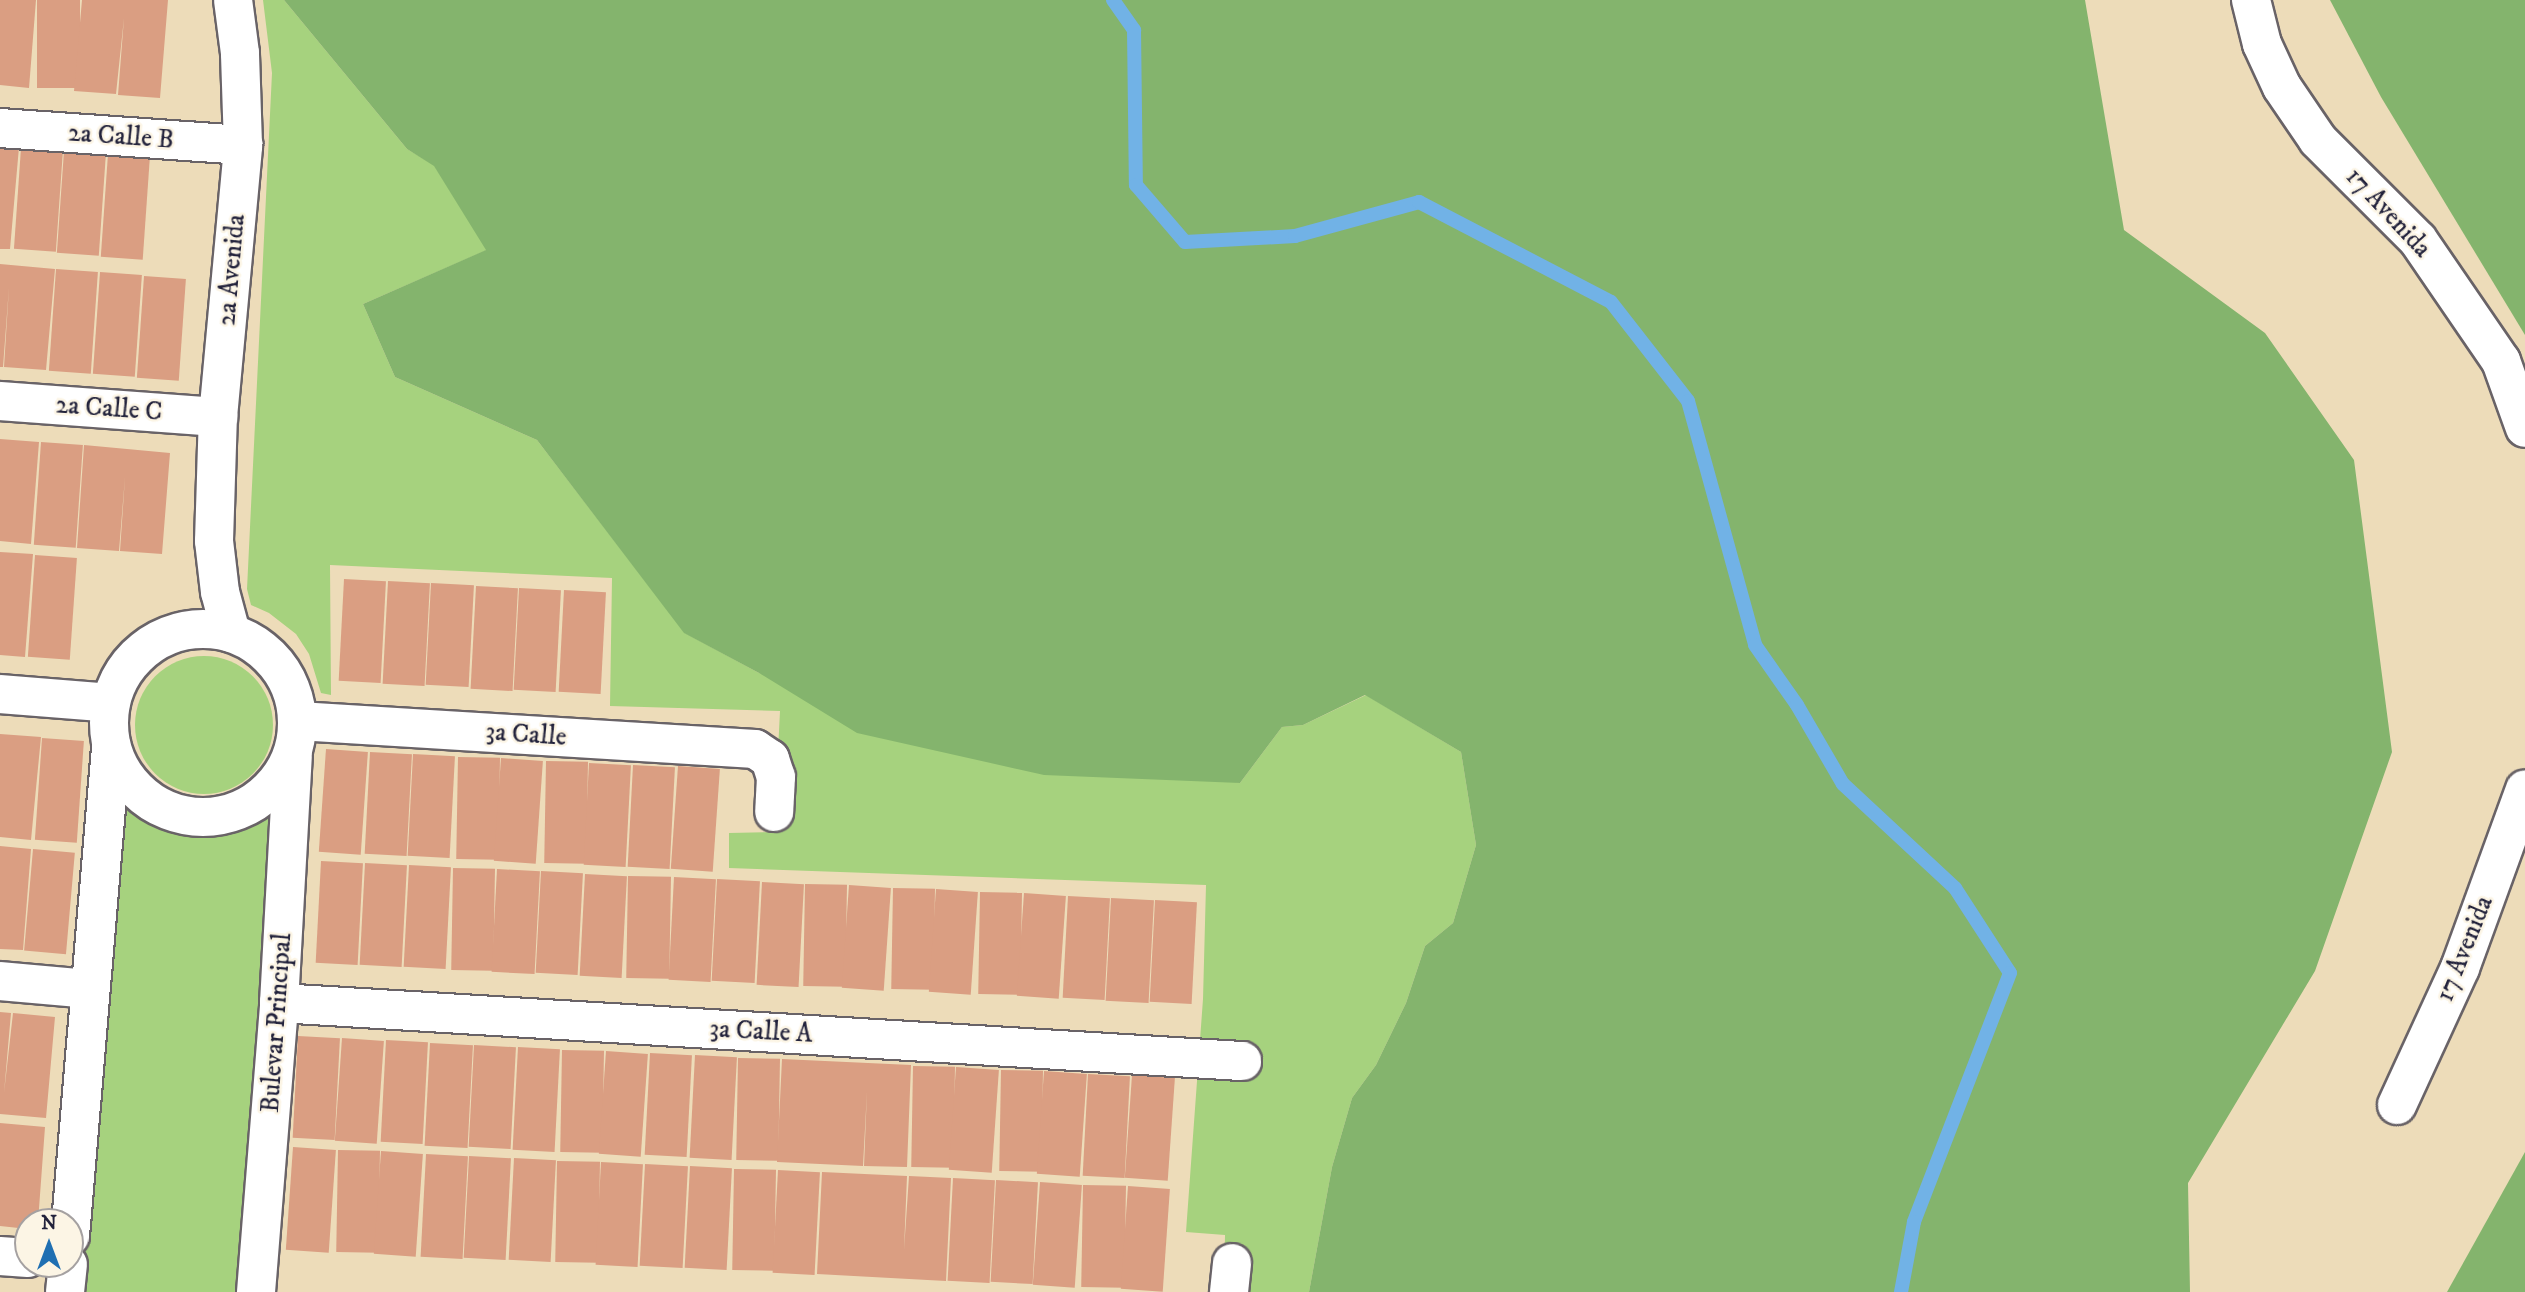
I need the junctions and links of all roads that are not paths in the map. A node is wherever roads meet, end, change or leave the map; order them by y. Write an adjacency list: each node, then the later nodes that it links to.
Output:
1 (233, 0): 4 (street, 2a Avenida)
2 (2251, 0): 7 (street, 17 Avenida)
3 (0, 128): 4 (street, 2a Calle B)
4 (243, 145): 6 (street, 2a Avenida)
5 (0, 401): 6 (street, 2a Calle C)
6 (218, 417): 8 (street, 2a Avenida)
7 (2525, 428)
8 (214, 541): 9 (street, 2a Avenida); 10 (street, 2a Avenida)
9 (176, 633): 10 (street); 12 (street)
10 (231, 633): 13 (street)
11 (0, 694): 12 (street)
12 (111, 703): 14 (street)
13 (296, 737): 14 (street); 16 (street, 3a Calle); 19 (street, Bulevar Principal)
14 (111, 746): 18 (street)
15 (2525, 789): 21 (street, 17 Avenida)
16 (774, 812)
17 (0, 981): 18 (street)
18 (89, 989): 22 (street)
19 (279, 1003): 20 (street, 3a Calle A); 23 (street, Bulevar Principal)
20 (1242, 1061)
21 (2397, 1105)
22 (72, 1208)
23 (257, 1292)

